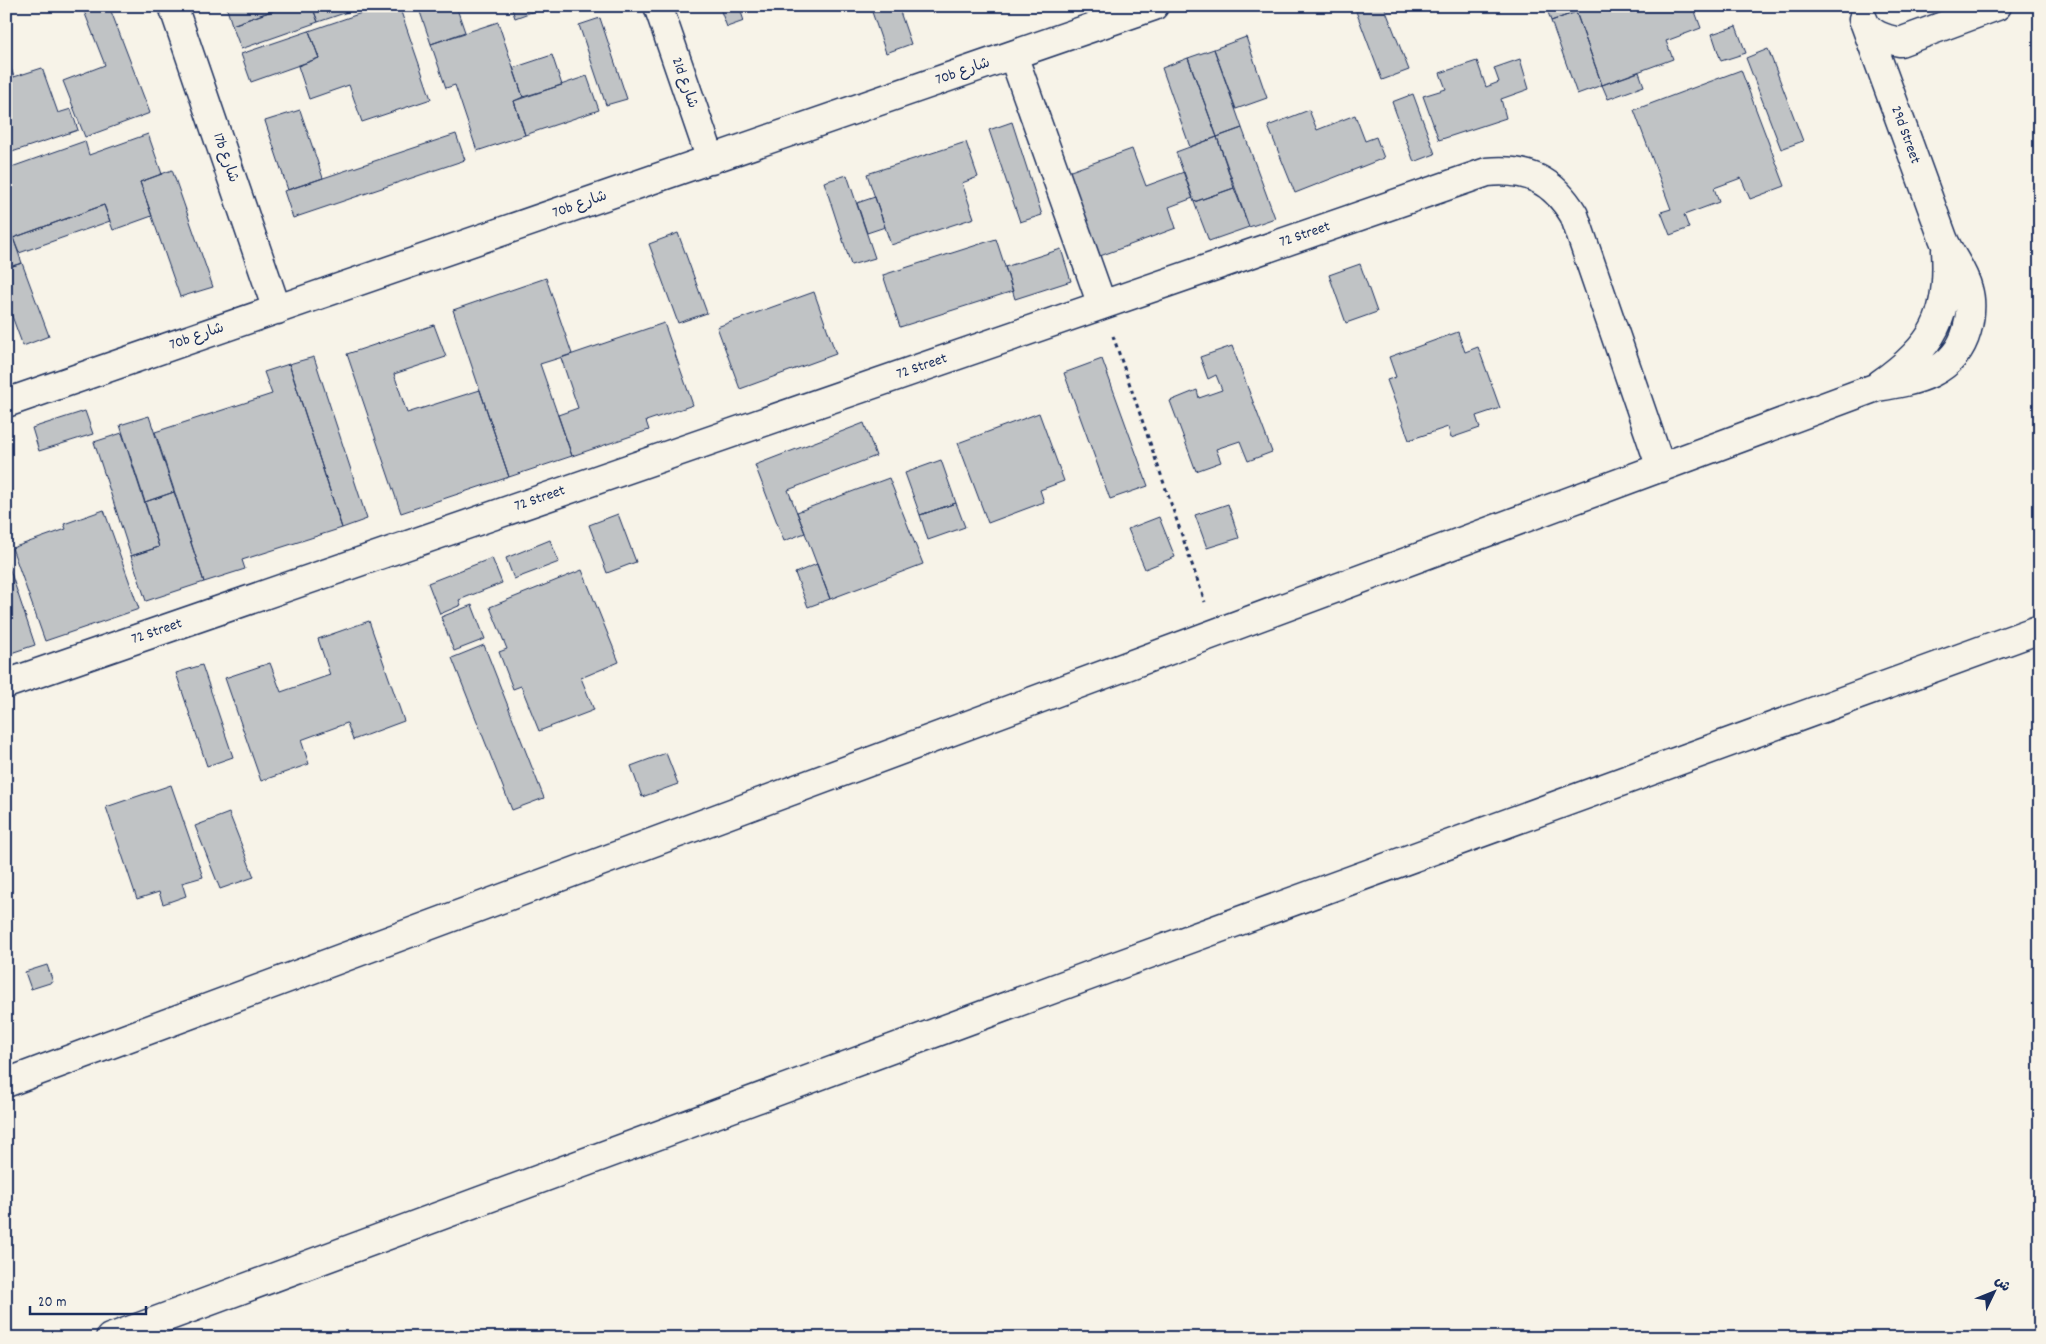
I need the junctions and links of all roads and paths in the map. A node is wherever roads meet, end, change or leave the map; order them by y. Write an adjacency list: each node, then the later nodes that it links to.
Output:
1 (174, 6): 9 (street, 17b شارع)
2 (658, 6): 7 (street, 21d شارع)
3 (1154, 6): 6 (street, 70b شارع)
4 (1998, 6): 5 (street)
5 (1865, 21): 11 (street, 29d Street)
6 (1013, 55): 7 (street, 70b شارع); 8 (street)
7 (711, 160): 9 (street, 70b شارع)
8 (1102, 305): 11 (street, 72 Street); 13 (path); 14 (street, 72 Street)
9 (276, 310): 10 (street, 70b شارع)
10 (6, 403)
11 (1661, 468): 13 (street, 29d Street)
12 (2040, 629): 16 (street)
13 (1216, 632): 15 (street, 29d Street)
14 (6, 684)
15 (6, 1083)
16 (110, 1338)

